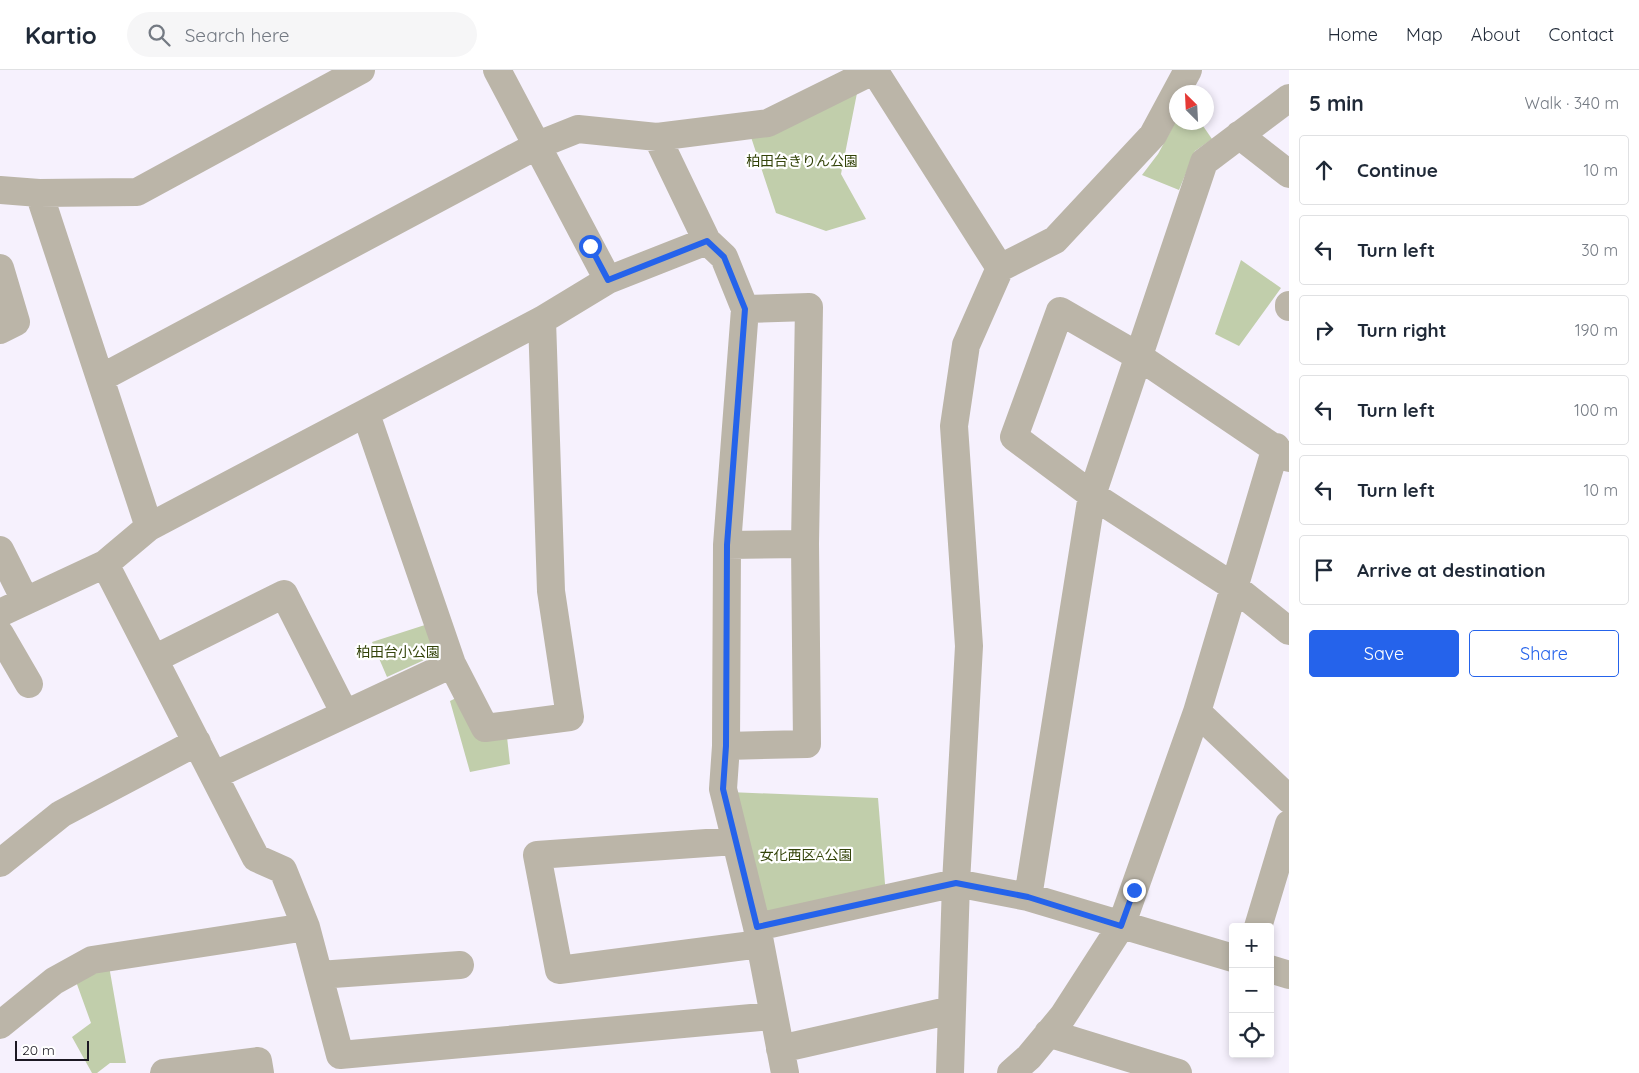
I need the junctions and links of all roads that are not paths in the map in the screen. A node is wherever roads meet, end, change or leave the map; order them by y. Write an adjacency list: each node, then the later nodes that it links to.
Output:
1 (360, 70): 11 (street)
2 (497, 70): 8 (street)
3 (875, 70): 7 (street); 14 (street)
4 (1188, 70): 14 (street)
5 (1289, 98): 6 (street)
6 (1239, 135): 9 (street); 19 (street)
7 (657, 137): 8 (street); 12 (street)
8 (538, 145): 15 (street); 20 (street)
9 (1289, 174)
10 (0, 190): 11 (street)
11 (39, 193): 20 (street)
12 (707, 241): 15 (street); 16 (street)
13 (0, 268): 18 (street)
14 (1000, 268): 46 (street)
15 (608, 280): 17 (street)
16 (745, 309): 25 (street); 26 (street)
17 (542, 320): 21 (street); 35 (street)
18 (0, 330)
19 (1138, 356): 22 (street); 23 (street); 23 (street)
20 (101, 378): 24 (street)
21 (366, 414): 24 (street); 35 (street)
22 (1282, 452): 29 (street)
23 (1092, 495): 29 (street); 47 (street)
24 (149, 527): 28 (street)
25 (804, 544): 26 (street); 40 (street)
26 (727, 545): 40 (street)
27 (0, 550): 30 (street)
28 (105, 564): 30 (street); 34 (street)
29 (1234, 587): 32 (street); 37 (street)
30 (25, 600): 31 (street)
31 (0, 613)
32 (1289, 632)
33 (0, 634): 36 (street)
34 (154, 659): 38 (street); 39 (street)
35 (452, 664): 38 (street)
36 (29, 684)
37 (1197, 712): 42 (street); 49 (street)
38 (345, 714): 41 (street)
39 (197, 742): 41 (street); 45 (street)
40 (726, 746): 44 (street)
41 (215, 776): 50 (street)
42 (1289, 799)
43 (1289, 824): 48 (street)
44 (736, 841): 51 (street); 51 (street)
45 (0, 864)
46 (956, 883): 47 (street); 51 (street); 57 (street)
47 (1028, 897): 49 (street)
48 (1259, 923)
49 (1121, 926): 52 (street); 60 (street)
50 (306, 927): 55 (street); 59 (street)
51 (758, 936): 58 (street)
52 (1229, 957)
53 (460, 965): 55 (street)
54 (1274, 970): 56 (street)
55 (318, 975): 58 (street)
56 (1289, 975)
57 (952, 1010): 61 (street); 64 (street)
58 (773, 1016): 61 (street)
59 (0, 1025)
60 (1048, 1033): 65 (street); 66 (street)
61 (782, 1061)
62 (164, 1073): 63 (street)
63 (260, 1073)
64 (950, 1073)
65 (1011, 1073)
66 (1178, 1073)

